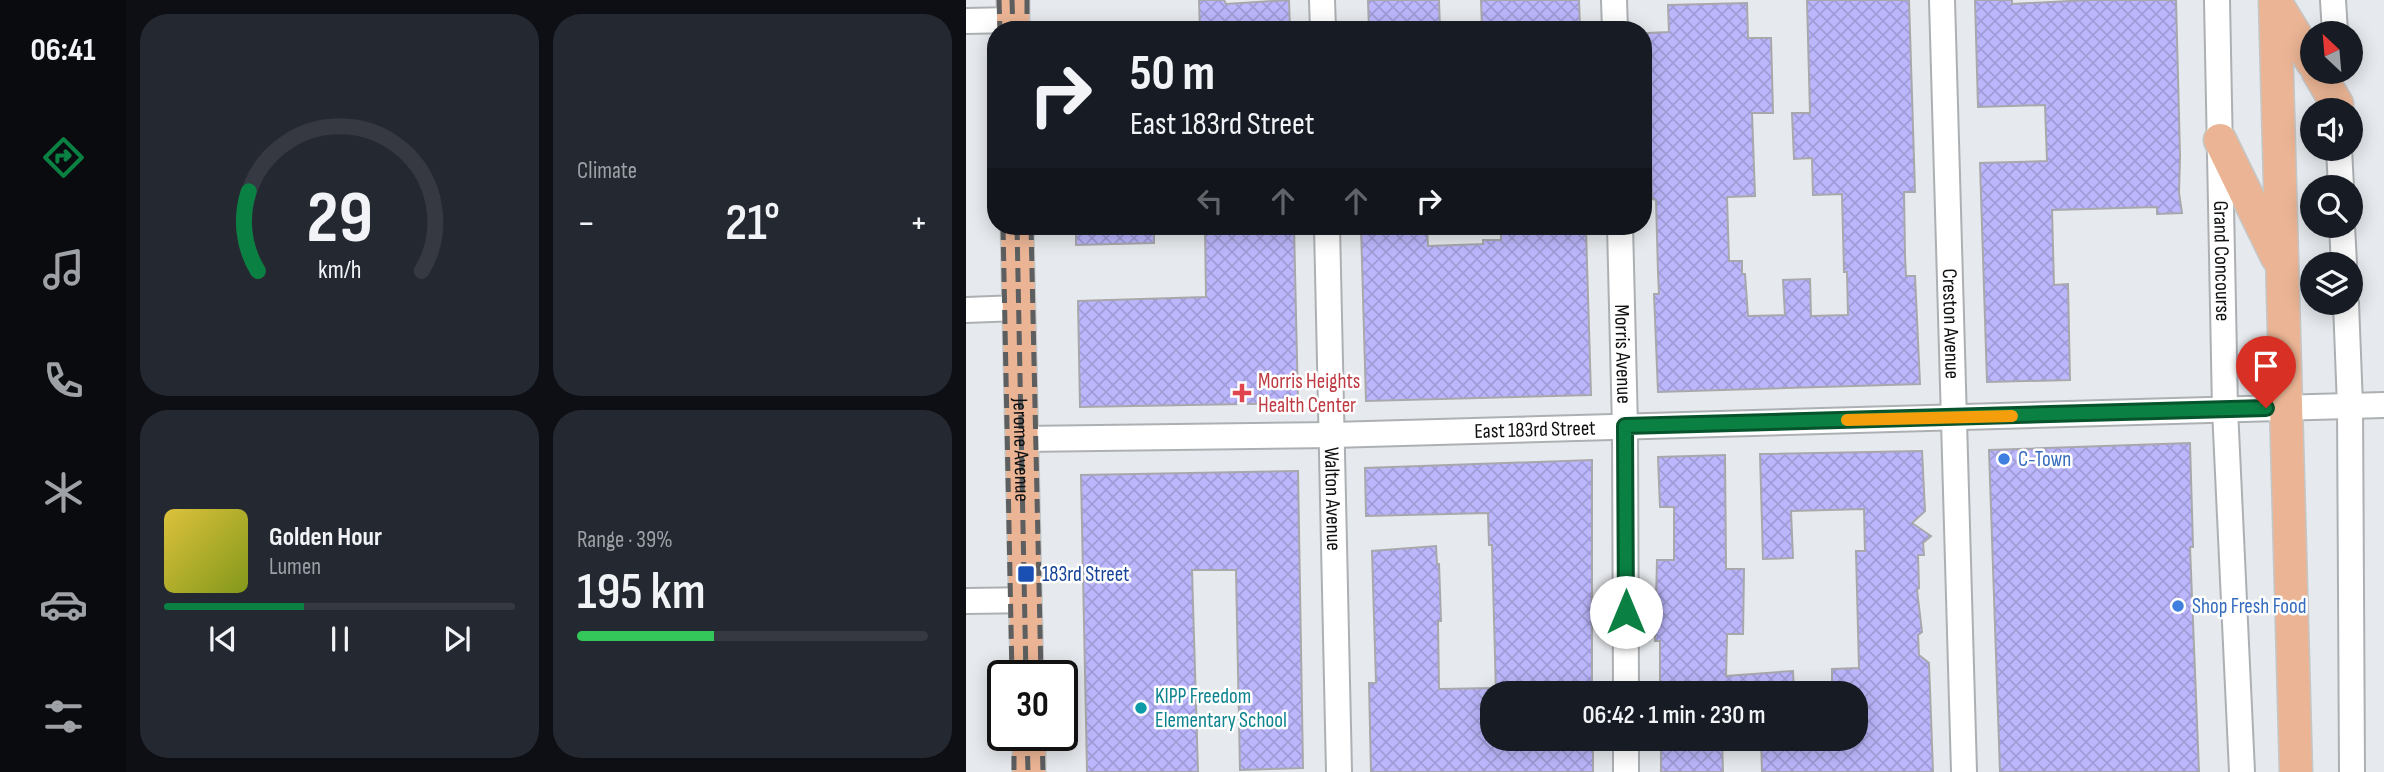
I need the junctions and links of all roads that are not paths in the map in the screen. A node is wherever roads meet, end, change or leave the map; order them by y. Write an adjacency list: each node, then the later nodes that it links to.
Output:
1 (1322, 0): 9 (street)
2 (1614, 0): 10 (street)
3 (1942, 0): 25 (street, Creston Avenue)
4 (2217, 0): 13 (street, Grand Concourse)
5 (2333, 0): 11 (street)
6 (2274, 1): 12 (main road); 17 (main road)
7 (1013, 16): 8 (street)
8 (966, 21)
9 (1323, 21)
10 (1615, 21)
11 (2334, 21)
12 (2300, 42)
13 (2220, 139): 17 (main road); 24 (street, Grand Concourse)
14 (1017, 235): 18 (main road, Jerome Avenue)
15 (1327, 235): 27 (street, Walton Avenue)
16 (1620, 235): 26 (street, Morris Avenue)
17 (2283, 267): 23 (main road)
18 (1018, 309): 19 (street); 28 (main road, Jerome Avenue)
19 (966, 310)
20 (2346, 315): 22 (street)
21 (2384, 405): 22 (street, East 183rd Street)
22 (2350, 406): 23 (street, East 183rd Street); 41 (street)
23 (2287, 408): 24 (street, East 183rd Street); 40 (main road)
24 (2225, 409): 25 (street, East 183rd Street); 39 (street, Grand Concourse)
25 (1955, 417): 26 (street, East 183rd Street); 38 (street, Creston Avenue)
26 (1625, 426): 27 (street, East 183rd Street); 32 (street, Morris Avenue)
27 (1332, 435): 28 (street, East 183rd Street); 36 (street, Walton Avenue)
28 (1022, 439): 29 (main road, Jerome Avenue)
29 (1026, 600): 30 (street); 31 (main road, Jerome Avenue)
30 (966, 601)
31 (1027, 660)
32 (1626, 681)
33 (1028, 751): 35 (main road)
34 (1626, 751): 37 (street)
35 (1029, 772)
36 (1339, 772)
37 (1626, 772)
38 (1964, 772)
39 (2242, 772)
40 (2296, 772)
41 (2352, 772)

